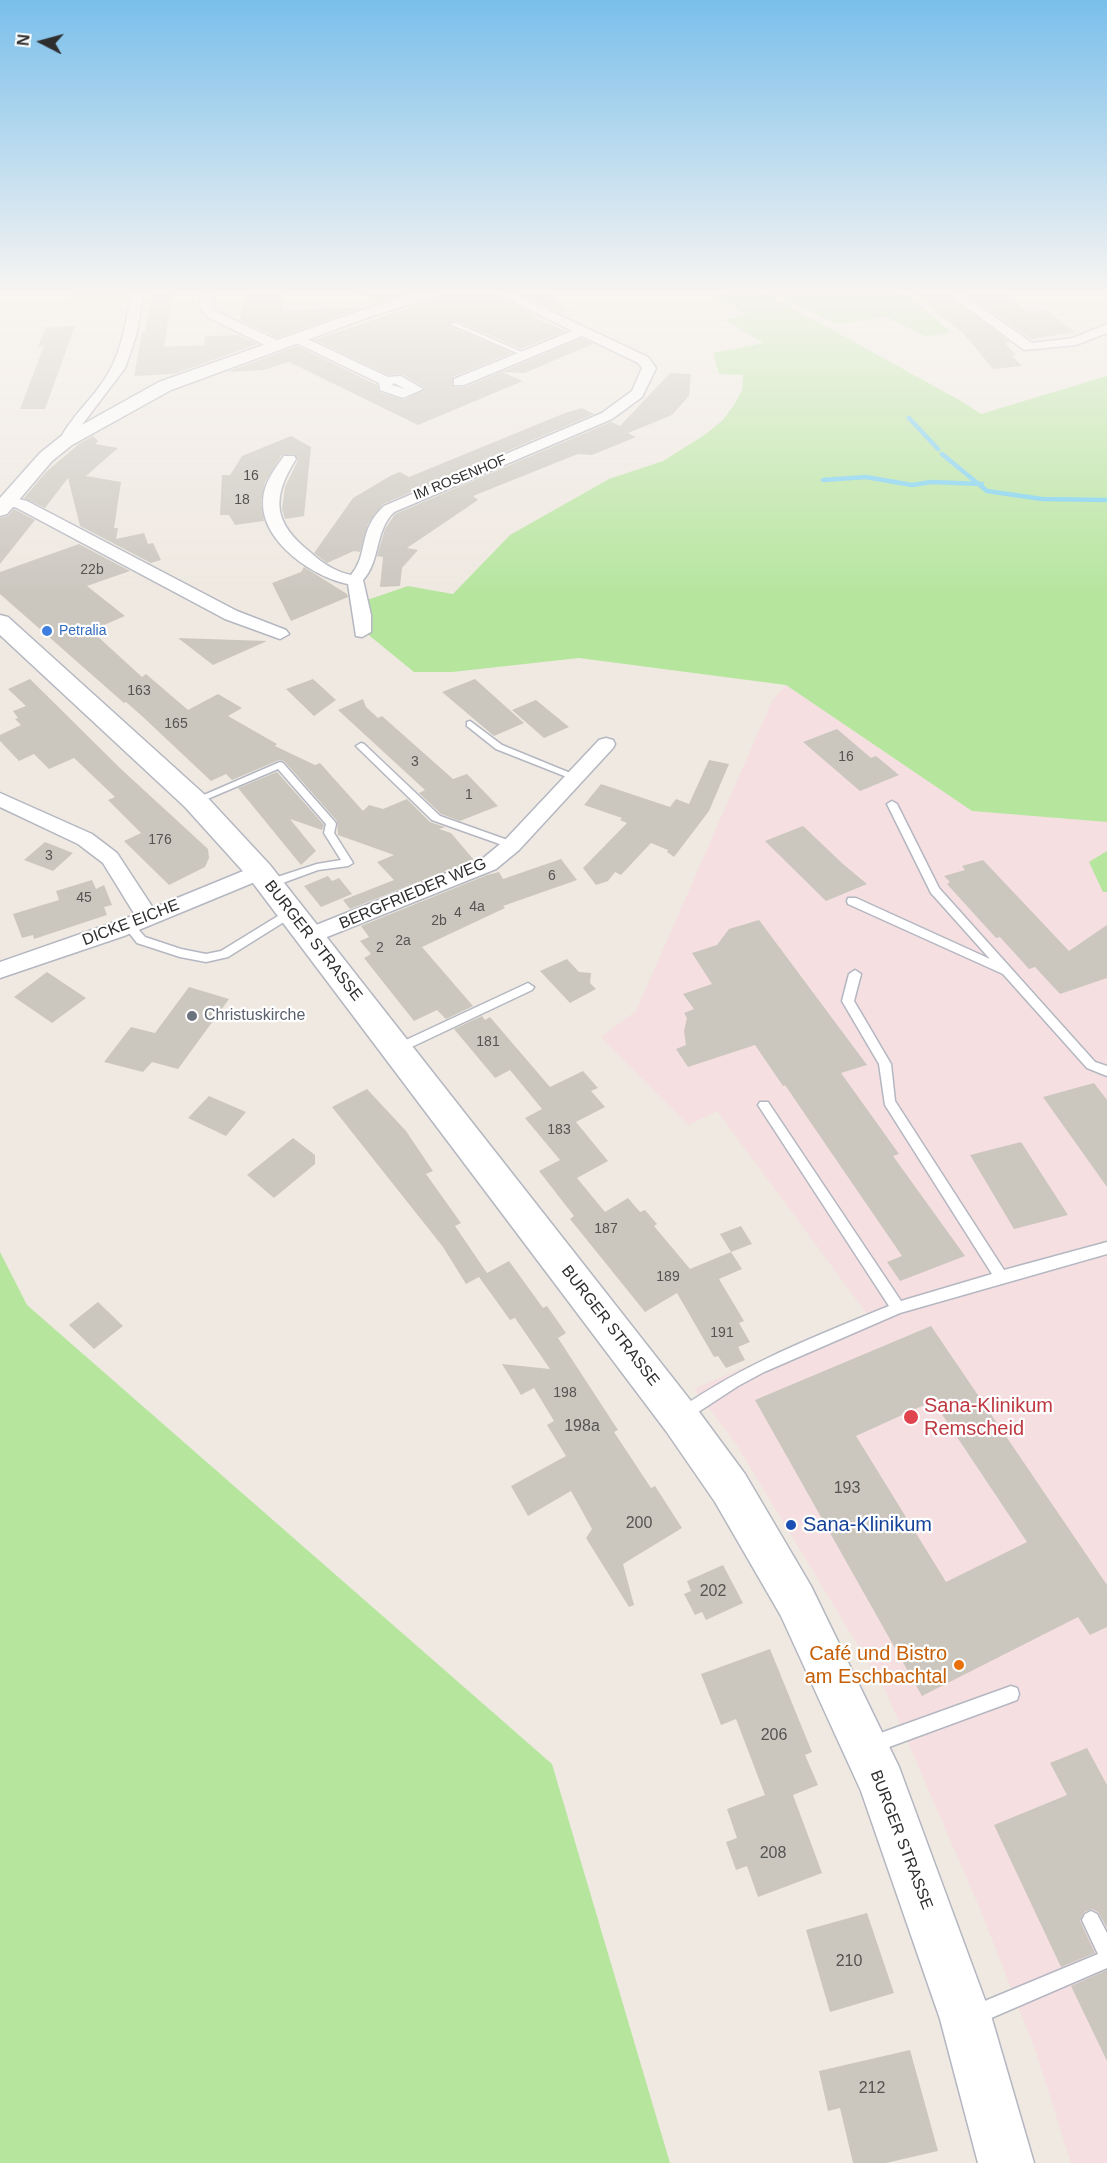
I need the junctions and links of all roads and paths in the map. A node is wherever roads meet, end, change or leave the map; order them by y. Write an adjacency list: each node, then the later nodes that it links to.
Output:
1 (102, 393): 4 (street)
2 (153, 393): 4 (street)
3 (637, 393): 7 (street, IM ROSENHOF)
4 (66, 441): 6 (street)
5 (289, 459): 7 (street)
6 (4, 506): 10 (street)
7 (355, 580): 9 (street)
8 (0, 622): 16 (main road, BURGER STRASSE)
9 (362, 632)
10 (280, 633)
11 (470, 724): 14 (lane)
12 (606, 744): 14 (street, BERGFRIEDER WEG)
13 (361, 746): 18 (lane, BERGFRIEDER WEG)
14 (575, 777): 18 (street, BERGFRIEDER WEG)
15 (0, 799): 21 (street)
16 (195, 801): 19 (main road, BURGER STRASSE); 19 (lane)
17 (892, 804): 24 (lane)
18 (512, 844): 22 (street, BERGFRIEDER WEG)
19 (264, 878): 21 (street, DICKE EICHE); 22 (main road, BURGER STRASSE)
20 (852, 900): 24 (lane)
21 (138, 921): 22 (lane); 23 (street, DICKE EICHE)
22 (300, 924): 27 (main road, BURGER STRASSE)
23 (0, 970)
24 (1010, 972): 28 (lane)
25 (855, 974): 31 (lane)
26 (528, 987): 27 (lane)
27 (397, 1049): 33 (main road, BURGER STRASSE)
28 (1107, 1071)
29 (764, 1105): 32 (lane)
30 (1107, 1248): 31 (lane)
31 (1001, 1277): 32 (lane)
32 (898, 1308): 33 (lane)
33 (680, 1418): 35 (main road, BURGER STRASSE)
34 (1011, 1694): 35 (lane)
35 (863, 1747): 39 (main road, BURGER STRASSE)
36 (1091, 1920): 37 (lane)
37 (1107, 1953)
38 (1107, 1959): 39 (lane)
39 (966, 2019): 40 (main road, BURGER STRASSE)
40 (1006, 2163)

